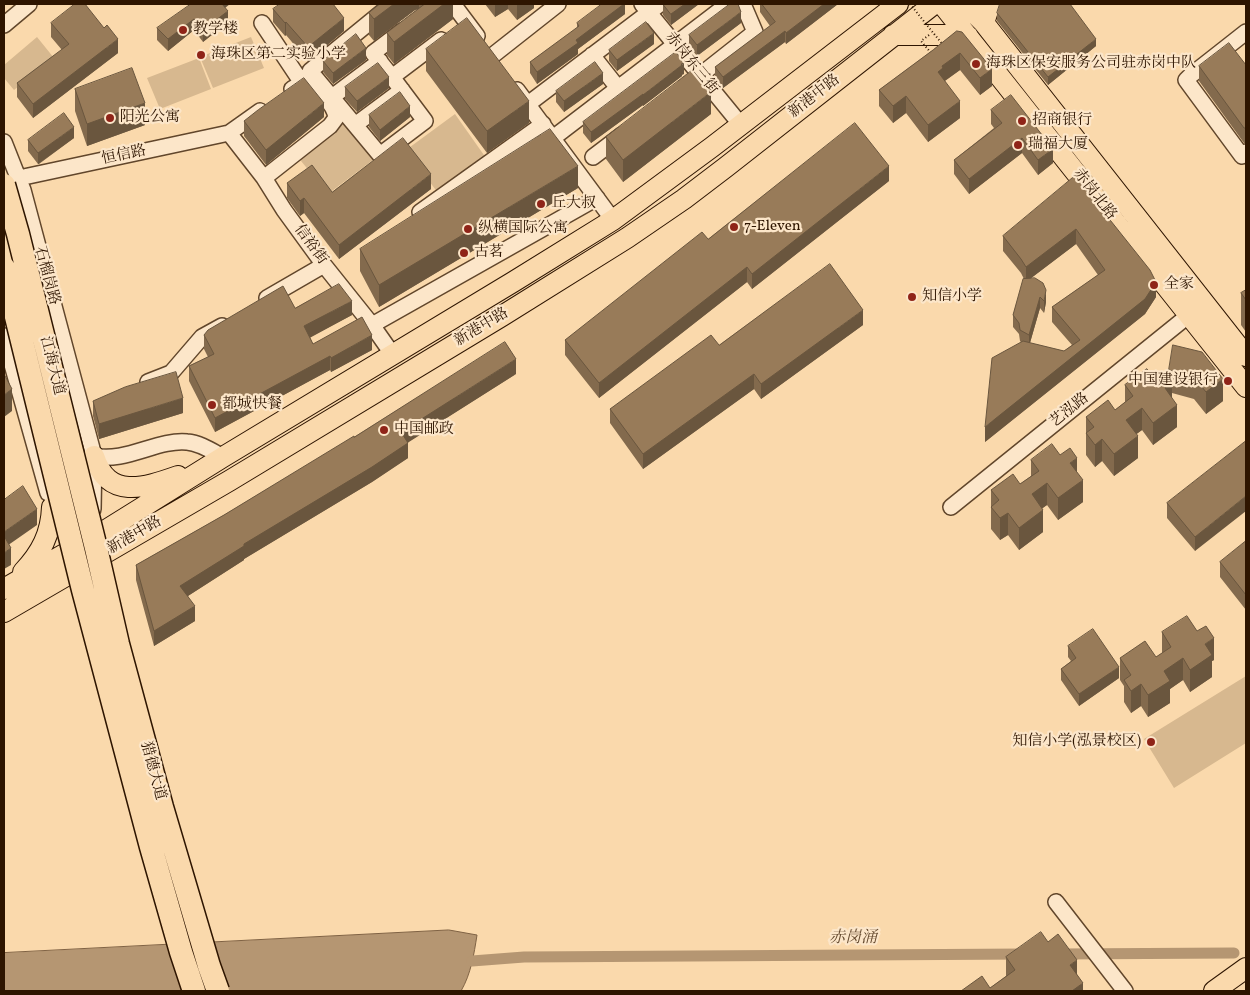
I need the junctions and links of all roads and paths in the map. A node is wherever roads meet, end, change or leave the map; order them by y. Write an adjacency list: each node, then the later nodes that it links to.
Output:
1 (29, 4): 18 (street)
2 (392, 4): 33 (street)
3 (453, 4): 14 (street)
4 (558, 4): 24 (street)
5 (728, 4): 23 (street)
6 (743, 4): 28 (street)
7 (898, 4): 38 (main road, 新港中路)
8 (910, 4): 22 (path, bridge)
9 (934, 4): 20 (main road, 新港中路)
10 (942, 4): 21 (main road, 赤岗北路)
11 (964, 4): 16 (main road, 赤岗北路)
12 (990, 4): 16 (main road)
13 (650, 7): 23 (street, 赤岗东三街); 25 (street)
14 (466, 21): 24 (street); 29 (street)
15 (262, 23): 30 (street)
16 (984, 23): 64 (main road, 赤岗北路)
17 (412, 24): 27 (street)
18 (4, 26)
19 (1246, 32): 43 (street)
20 (893, 35): 22 (main road); 50 (main road, 新港中路)
21 (968, 36): 22 (main road); 58 (main road, 赤岗北路)
22 (937, 41): 26 (path, bridge)
23 (675, 44): 28 (street, 赤岗东三街); 31 (street)
24 (492, 56): 35 (street)
25 (592, 56): 31 (street); 35 (street)
26 (933, 56)
27 (380, 61): 29 (street); 33 (street)
28 (700, 75): 34 (street); 38 (street, 赤岗东三街)
29 (392, 76): 32 (street)
30 (302, 82): 40 (street); 45 (street)
31 (618, 88): 41 (street)
32 (402, 90): 37 (street); 37 (street)
33 (332, 97): 37 (street)
34 (670, 99)
35 (528, 104): 36 (street)
36 (543, 124): 41 (street); 49 (street)
37 (355, 125)
38 (741, 125): 48 (main road, 新港中路)
39 (632, 128): 44 (street)
40 (228, 133): 45 (street, 信裕街); 46 (street, 恒信路)
41 (553, 138): 47 (street)
42 (4, 142): 46 (street, 石榴岗路)
43 (1246, 152)
44 (593, 157)
45 (264, 178): 54 (street, 信裕街)
46 (11, 182): 52 (street, 石榴岗路); 73 (highway, 江海大道, bridge)
47 (597, 198): 48 (street); 60 (street)
48 (613, 220): 50 (main road); 51 (main road, 新港中路)
49 (407, 221)
50 (627, 238): 53 (main road, 新港中路)
51 (578, 242): 53 (main road); 63 (main road, 新港中路)
52 (38, 246): 56 (street); 61 (street, 石榴岗路)
53 (591, 261): 72 (main road, 新港中路)
54 (324, 265): 57 (street); 60 (street, 信裕街)
55 (4, 268): 73 (highway, 江海大道, bridge)
56 (4, 273)
57 (259, 303)
58 (1189, 315): 65 (main road, 赤岗北路); 71 (street, 艺泓路)
59 (235, 318): 66 (street)
60 (372, 325): 63 (street, 信裕街)
61 (59, 326): 62 (street); 67 (street, 石榴岗路)
62 (5, 340): 70 (street)
63 (393, 355): 68 (main road, 新港中路)
64 (1246, 356)
65 (1246, 387)
66 (135, 388)
67 (94, 456): 68 (street); 68 (main road); 73 (street, 石榴岗路)
68 (223, 456): 69 (main road, 新港中路)
69 (146, 505): 72 (main road); 73 (main road, 新港中路)
70 (52, 507): 73 (street); 74 (main road)
71 (950, 507)
72 (157, 524): 73 (main road, 新港中路)
73 (87, 550): 74 (main road, 新港中路); 76 (highway, 猎德大道, bridge); 79 (highway, 猎德大道, bridge)
74 (14, 590): 75 (main road, 新港中路)
75 (4, 612)
76 (177, 860): 80 (highway, 猎德大道, bridge); 81 (highway, bridge)
77 (1056, 902): 82 (street)
78 (1246, 968): 83 (main road)
79 (194, 991)
80 (218, 991)
81 (231, 991)
82 (1125, 991)
83 (1214, 991)

